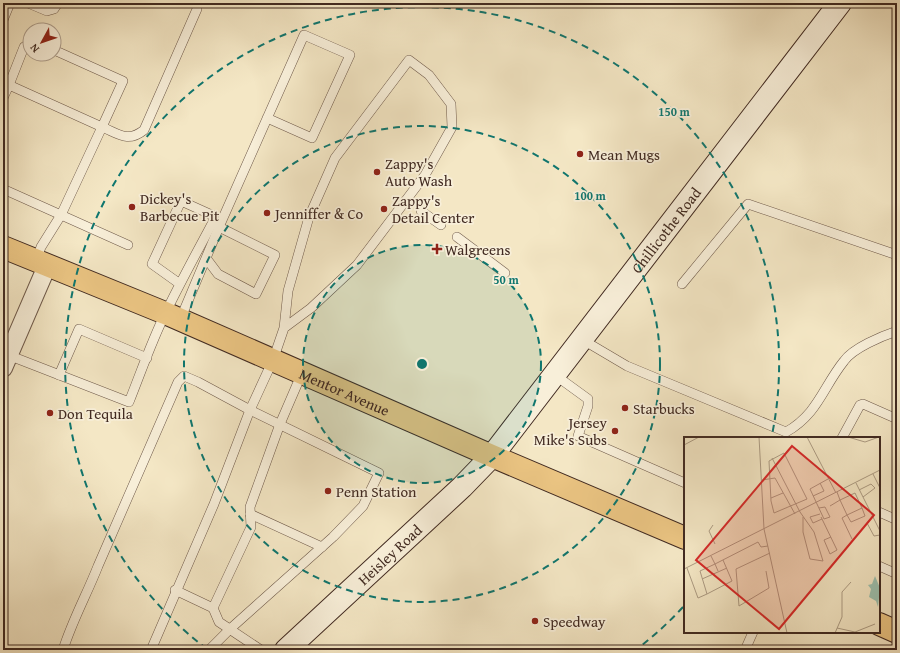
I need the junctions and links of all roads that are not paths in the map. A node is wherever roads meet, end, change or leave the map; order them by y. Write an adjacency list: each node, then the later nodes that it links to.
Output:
1 (10, 3): 6 (lane)
2 (28, 3): 3 (lane)
3 (58, 3)
4 (840, 3): 30 (street, Chillicothe Road)
5 (197, 9): 12 (lane)
6 (3, 20)
7 (22, 53): 9 (lane)
8 (62, 54): 12 (lane)
9 (9, 85): 10 (lane); 12 (lane)
10 (3, 98)
11 (268, 118): 11 (lane); 17 (lane)
12 (102, 127): 15 (lane)
13 (3, 189): 15 (lane)
14 (421, 211): 16 (lane)
15 (62, 215): 19 (lane); 23 (lane)
16 (441, 225)
17 (219, 227): 22 (lane); 22 (lane)
18 (457, 237): 24 (lane)
19 (128, 245)
20 (3, 247): 23 (main road, Mentor Avenue)
21 (897, 255): 26 (lane)
22 (206, 258): 27 (lane)
23 (41, 263): 27 (main road, Mentor Avenue); 33 (street)
24 (505, 273)
25 (180, 284): 25 (lane); 27 (lane)
26 (682, 284)
27 (172, 316): 31 (lane); 32 (main road, Mentor Avenue)
28 (284, 328): 28 (lane); 32 (lane)
29 (897, 331): 30 (lane)
30 (583, 340): 36 (street, Chillicothe Road)
31 (147, 358): 35 (lane); 35 (lane)
32 (273, 360): 34 (main road, Mentor Avenue); 37 (lane)
33 (6, 362): 35 (lane)
34 (302, 373): 39 (lane); 41 (main road, Mentor Avenue)
35 (59, 375)
36 (555, 375): 41 (street, Chillicothe Road); 42 (lane)
37 (250, 410): 39 (lane); 50 (lane); 56 (lane)
38 (897, 419): 40 (lane)
39 (280, 424): 44 (lane); 47 (lane)
40 (843, 437)
41 (492, 456): 46 (main road, Mentor Avenue); 60 (street, Heisley Road)
42 (684, 482)
43 (880, 512): 45 (lane)
44 (250, 514): 47 (lane); 51 (lane)
45 (897, 520)
46 (684, 538)
47 (322, 547): 53 (lane)
48 (880, 566): 49 (lane)
49 (897, 574)
50 (176, 590): 51 (lane); 57 (lane)
51 (213, 608): 53 (lane)
52 (880, 624): 54 (main road)
53 (230, 629): 58 (lane); 59 (lane)
54 (897, 632)
55 (753, 633): 61 (lane)
56 (63, 650)
57 (151, 650)
58 (209, 650)
59 (261, 650)
60 (286, 650)
61 (745, 650)

